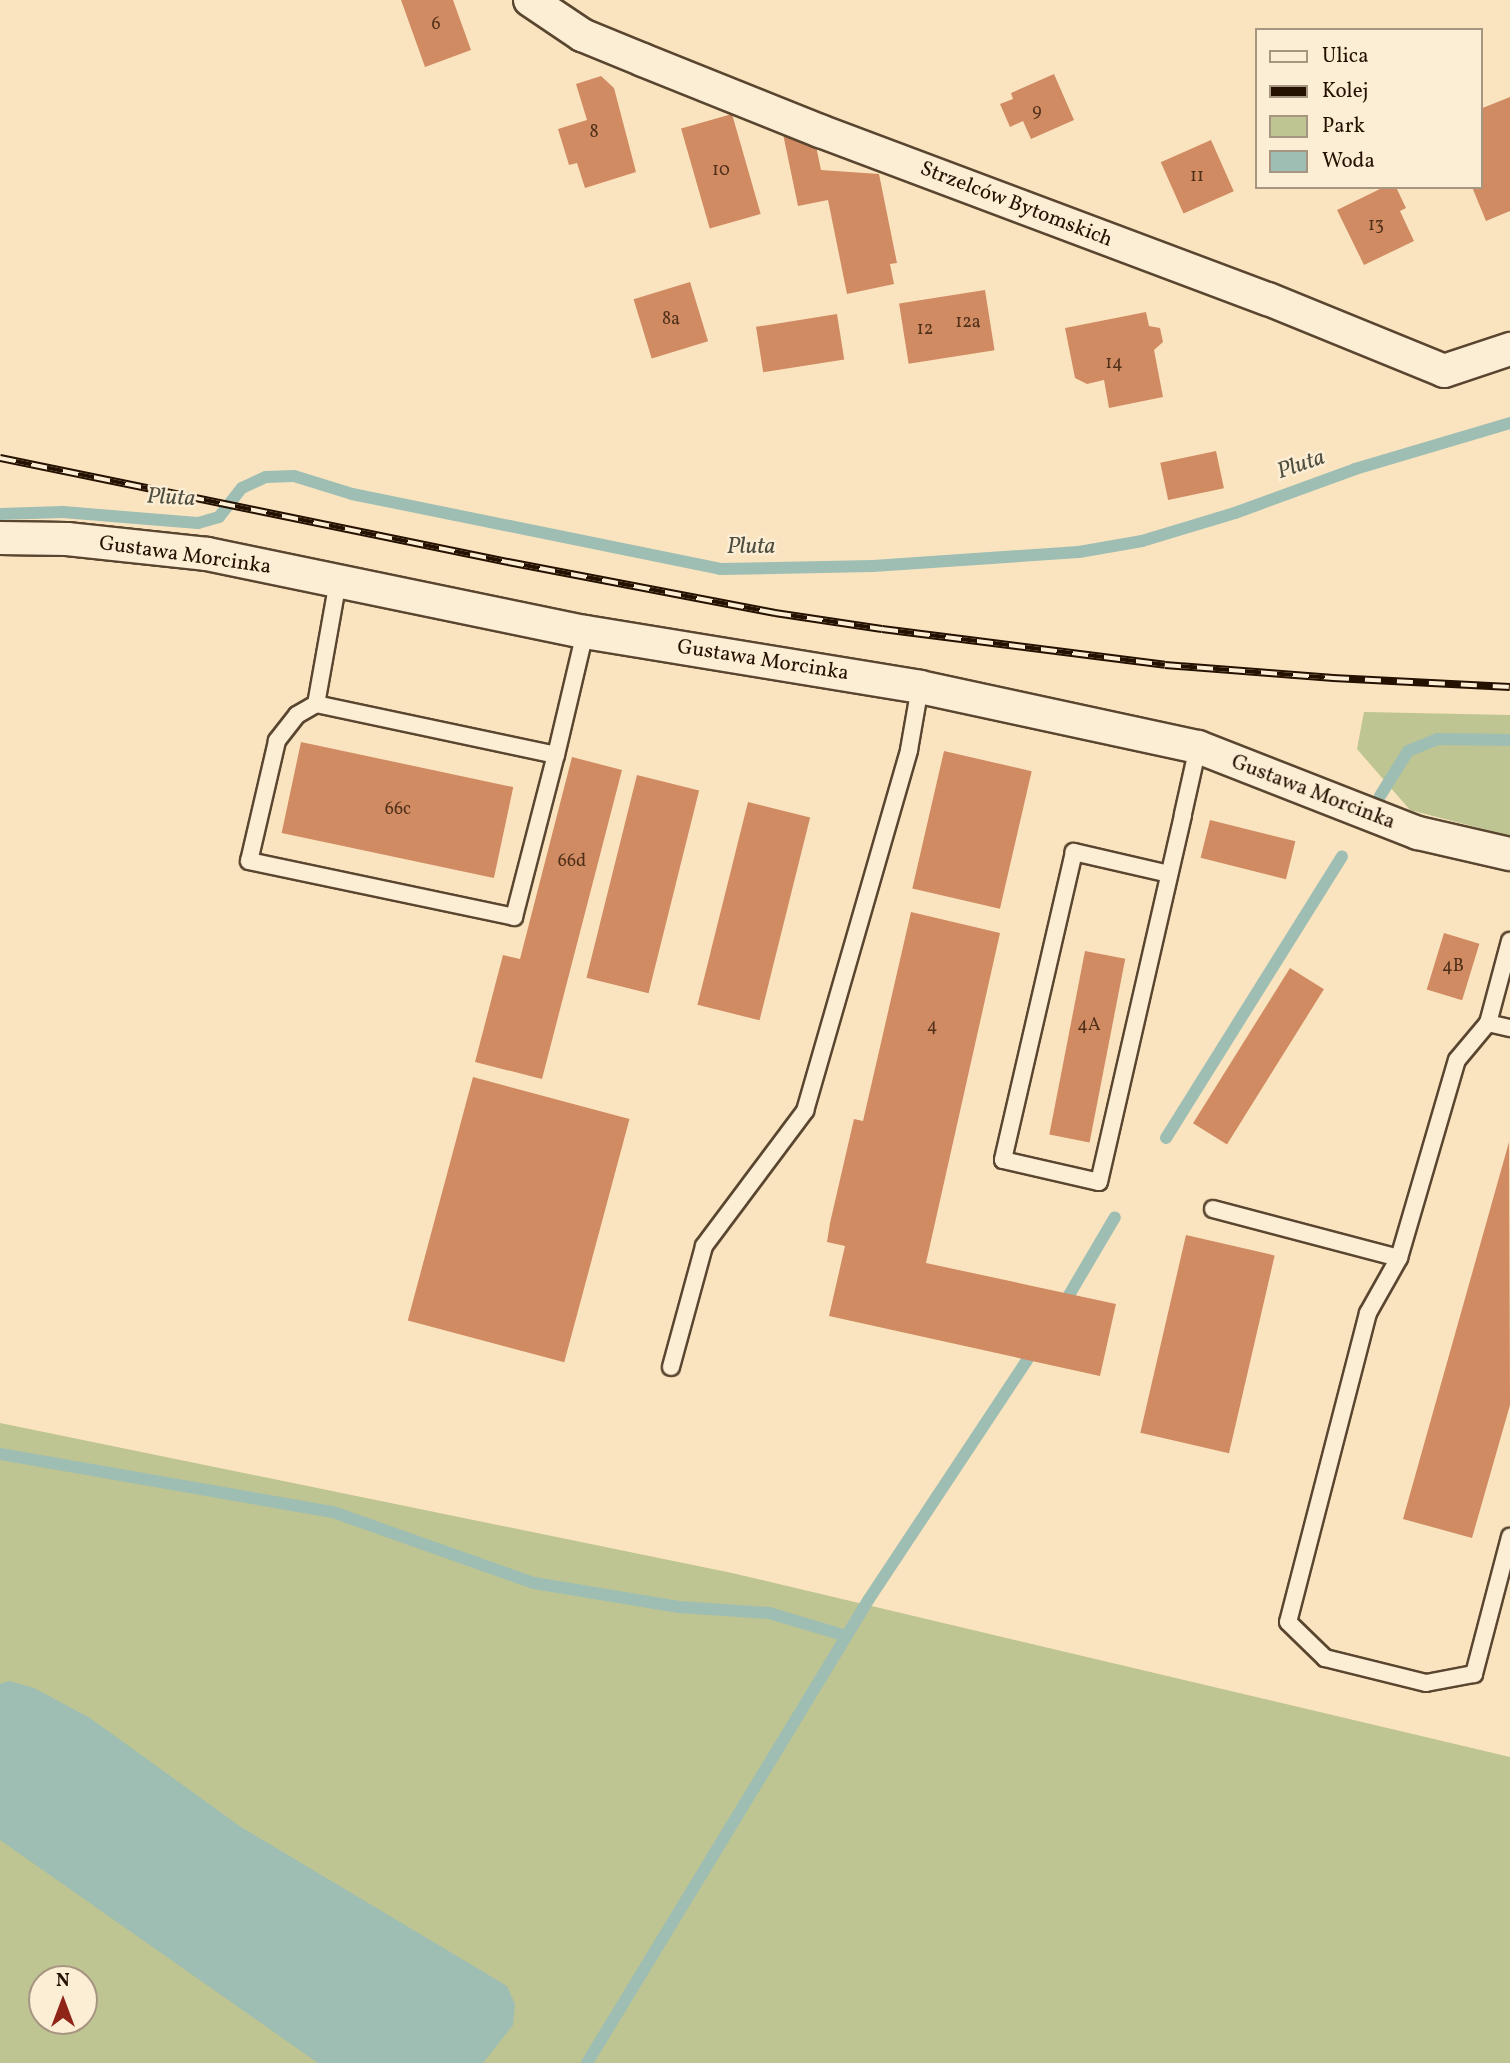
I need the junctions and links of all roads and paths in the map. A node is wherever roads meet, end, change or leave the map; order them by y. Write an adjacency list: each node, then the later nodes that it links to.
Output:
1 (530, 0): 2 (street, Strzelców Bytomskich)
2 (1510, 349)
3 (0, 538): 4 (street, Gustawa Morcinka)
4 (338, 581): 5 (street, Gustawa Morcinka); 7 (lane)
5 (585, 632): 6 (street, Gustawa Morcinka); 9 (lane)
6 (920, 687): 8 (street, Gustawa Morcinka); 17 (lane)
7 (316, 704): 9 (lane); 9 (lane)
8 (1198, 747): 10 (street, Gustawa Morcinka); 11 (lane)
9 (556, 755)
10 (1510, 854)
11 (1169, 874): 11 (lane)
12 (1510, 941): 13 (lane)
13 (1488, 1023): 14 (lane); 16 (lane)
14 (1510, 1028)
15 (1213, 1209): 16 (lane)
16 (1399, 1258): 18 (lane)
17 (671, 1367)
18 (1510, 1537)

